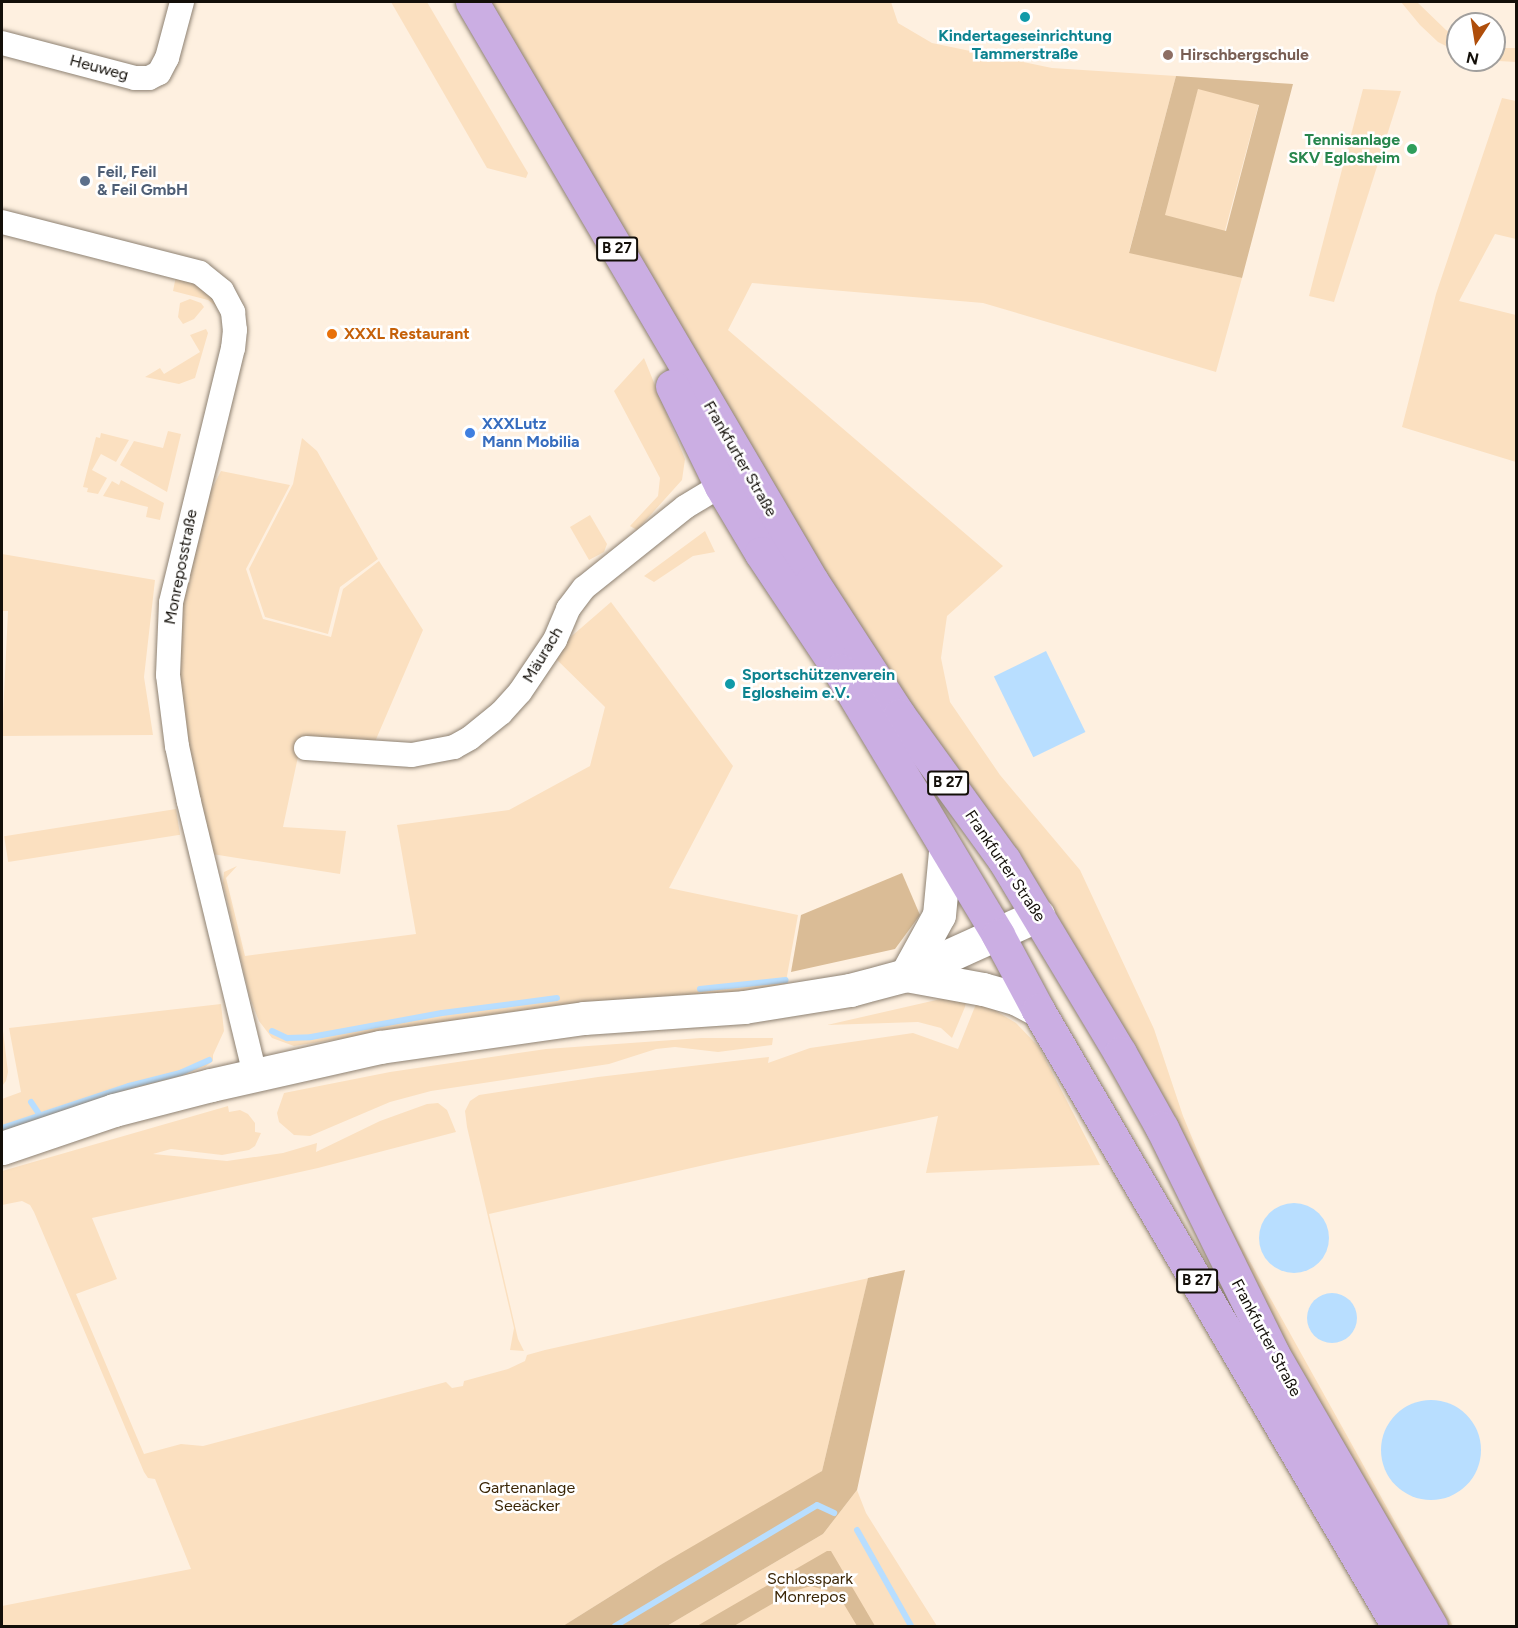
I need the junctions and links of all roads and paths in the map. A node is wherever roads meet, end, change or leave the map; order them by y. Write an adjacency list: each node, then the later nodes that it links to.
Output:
1 (182, 2): 4 (street, Heuweg)
2 (449, 2): 6 (main road, Frankfurter Straße / B 27)
3 (472, 2): 6 (main road, Frankfurter Straße / B 27)
4 (2, 43)
5 (2, 222): 13 (street, Monreposstraße)
6 (733, 478): 7 (street, Mäurach); 8 (main road, Frankfurter Straße / B 27); 9 (main road, Frankfurter Straße / B 27)
7 (306, 748)
8 (945, 851): 10 (main road, Frankfurter Straße / B 27); 11 (main road)
9 (1038, 915): 10 (main road); 16 (main road, Frankfurter Straße / B 27)
10 (998, 935): 11 (main road); 12 (main road, Frankfurter Straße / B 27)
11 (906, 975): 12 (main road); 13 (main road)
12 (1038, 1010): 15 (main road, Frankfurter Straße / B 27)
13 (255, 1075): 14 (main road)
14 (2, 1148)
15 (1398, 1626)
16 (1431, 1626)

